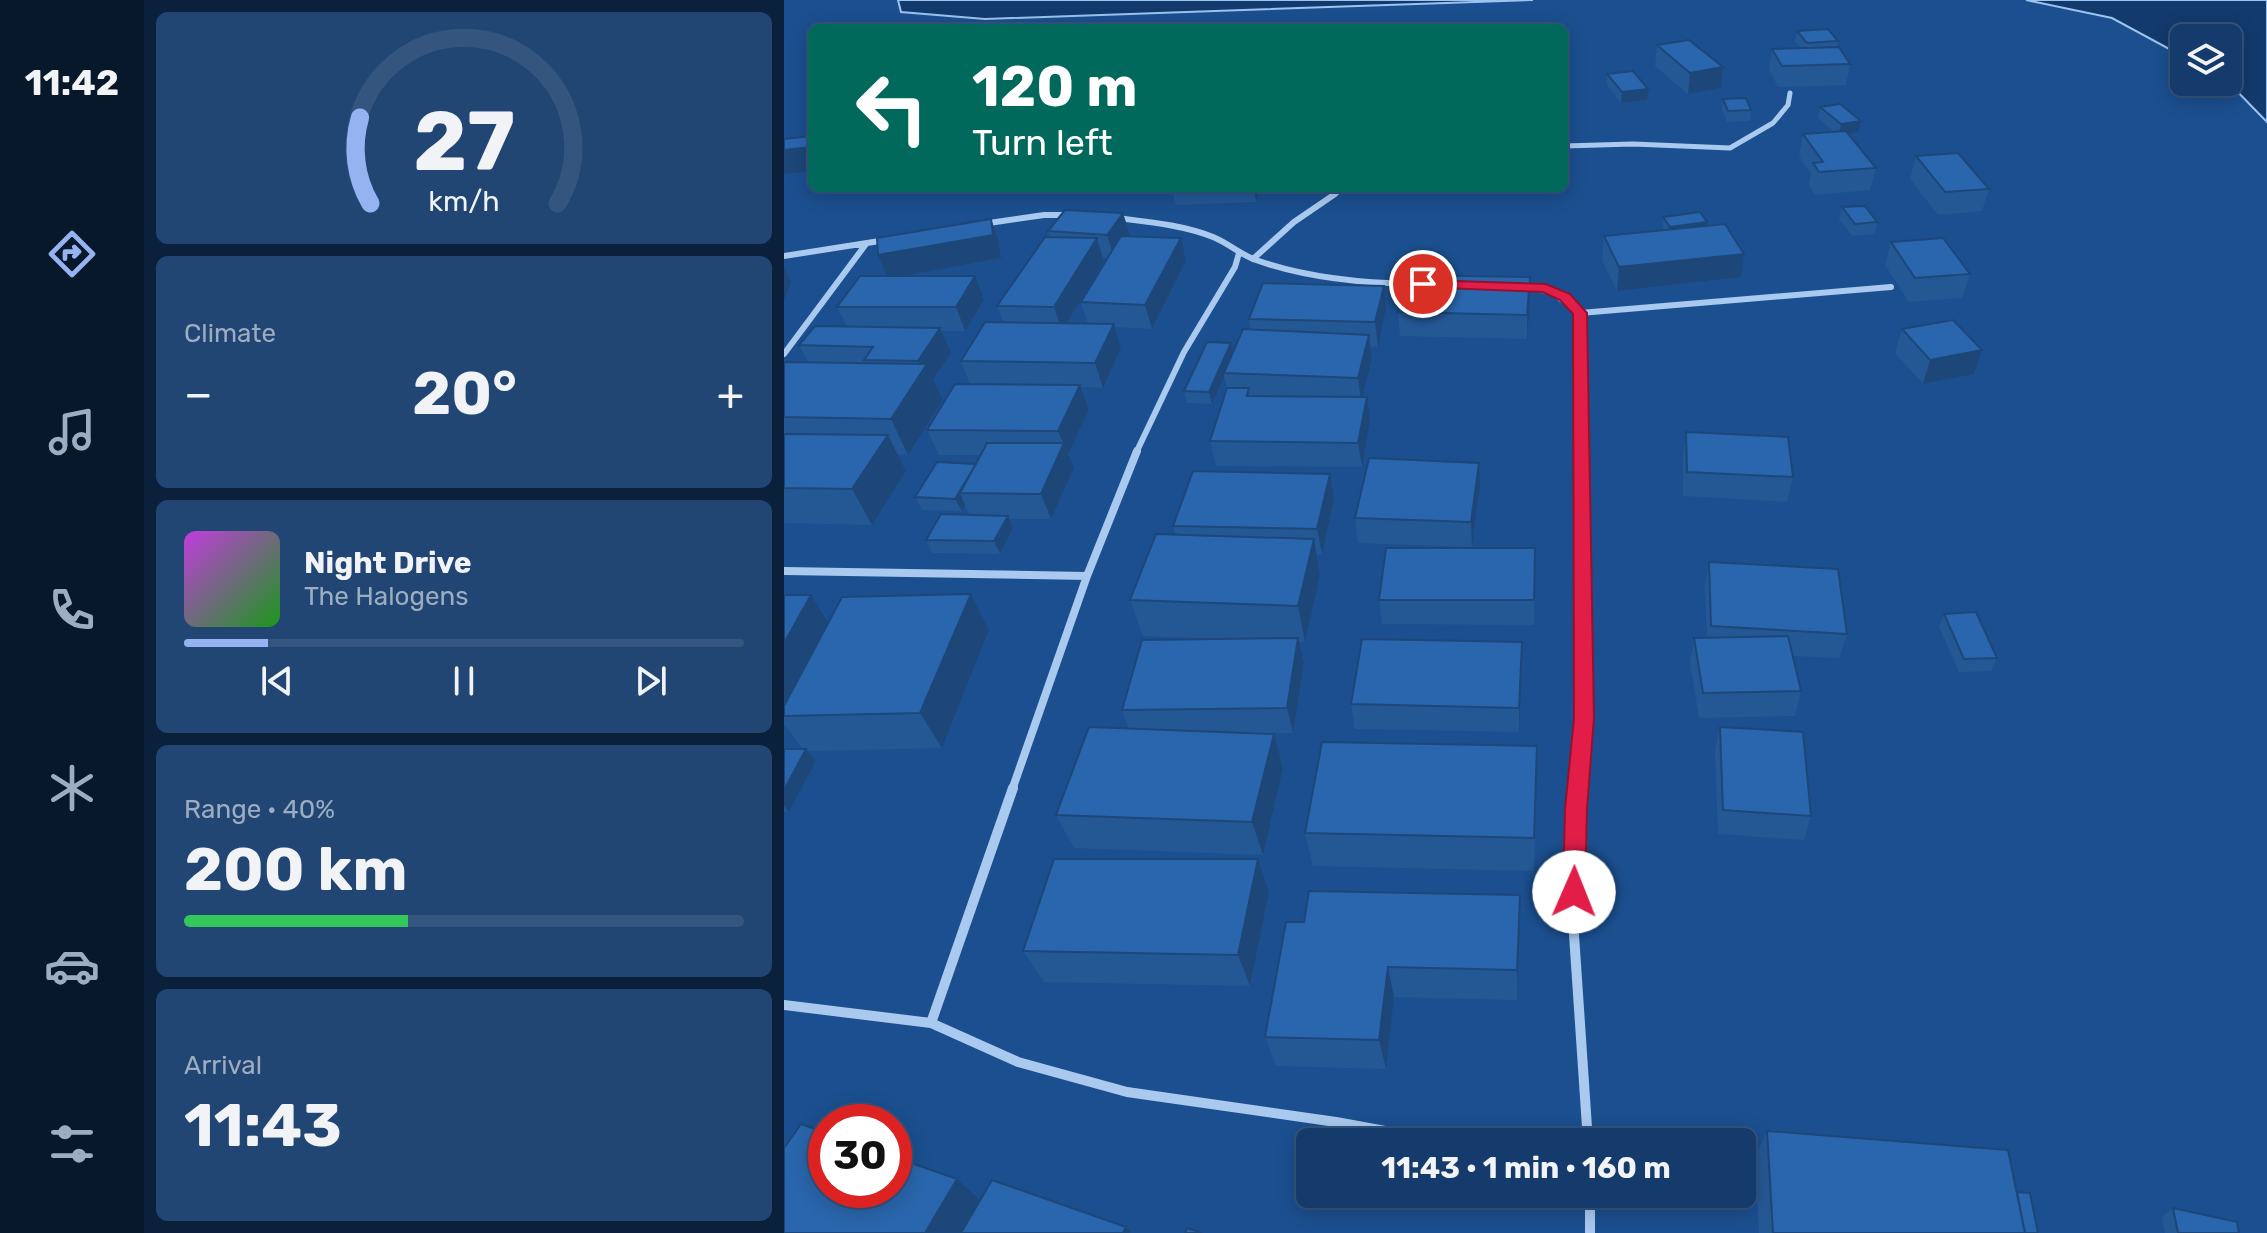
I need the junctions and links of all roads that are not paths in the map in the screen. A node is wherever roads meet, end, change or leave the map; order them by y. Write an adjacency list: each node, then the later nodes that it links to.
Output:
1 (1790, 93): 2 (street)
2 (1568, 146)
3 (1338, 192): 11 (street)
4 (1087, 215): 6 (street)
5 (1111, 218): 9 (street)
6 (968, 227)
7 (895, 239): 8 (street)
8 (866, 244): 10 (street); 16 (street)
9 (1239, 253): 11 (street); 18 (street)
10 (784, 256)
11 (1253, 259): 12 (street)
12 (1423, 284)
13 (1515, 285): 15 (street)
14 (1891, 287): 15 (street)
15 (1580, 313): 22 (street)
16 (784, 354)
17 (784, 571): 18 (street)
18 (1087, 576): 20 (street)
19 (784, 1005): 20 (street)
20 (931, 1023): 21 (street)
21 (1369, 1128)
22 (1587, 1128)
23 (1590, 1208): 24 (street)
24 (1590, 1233)

